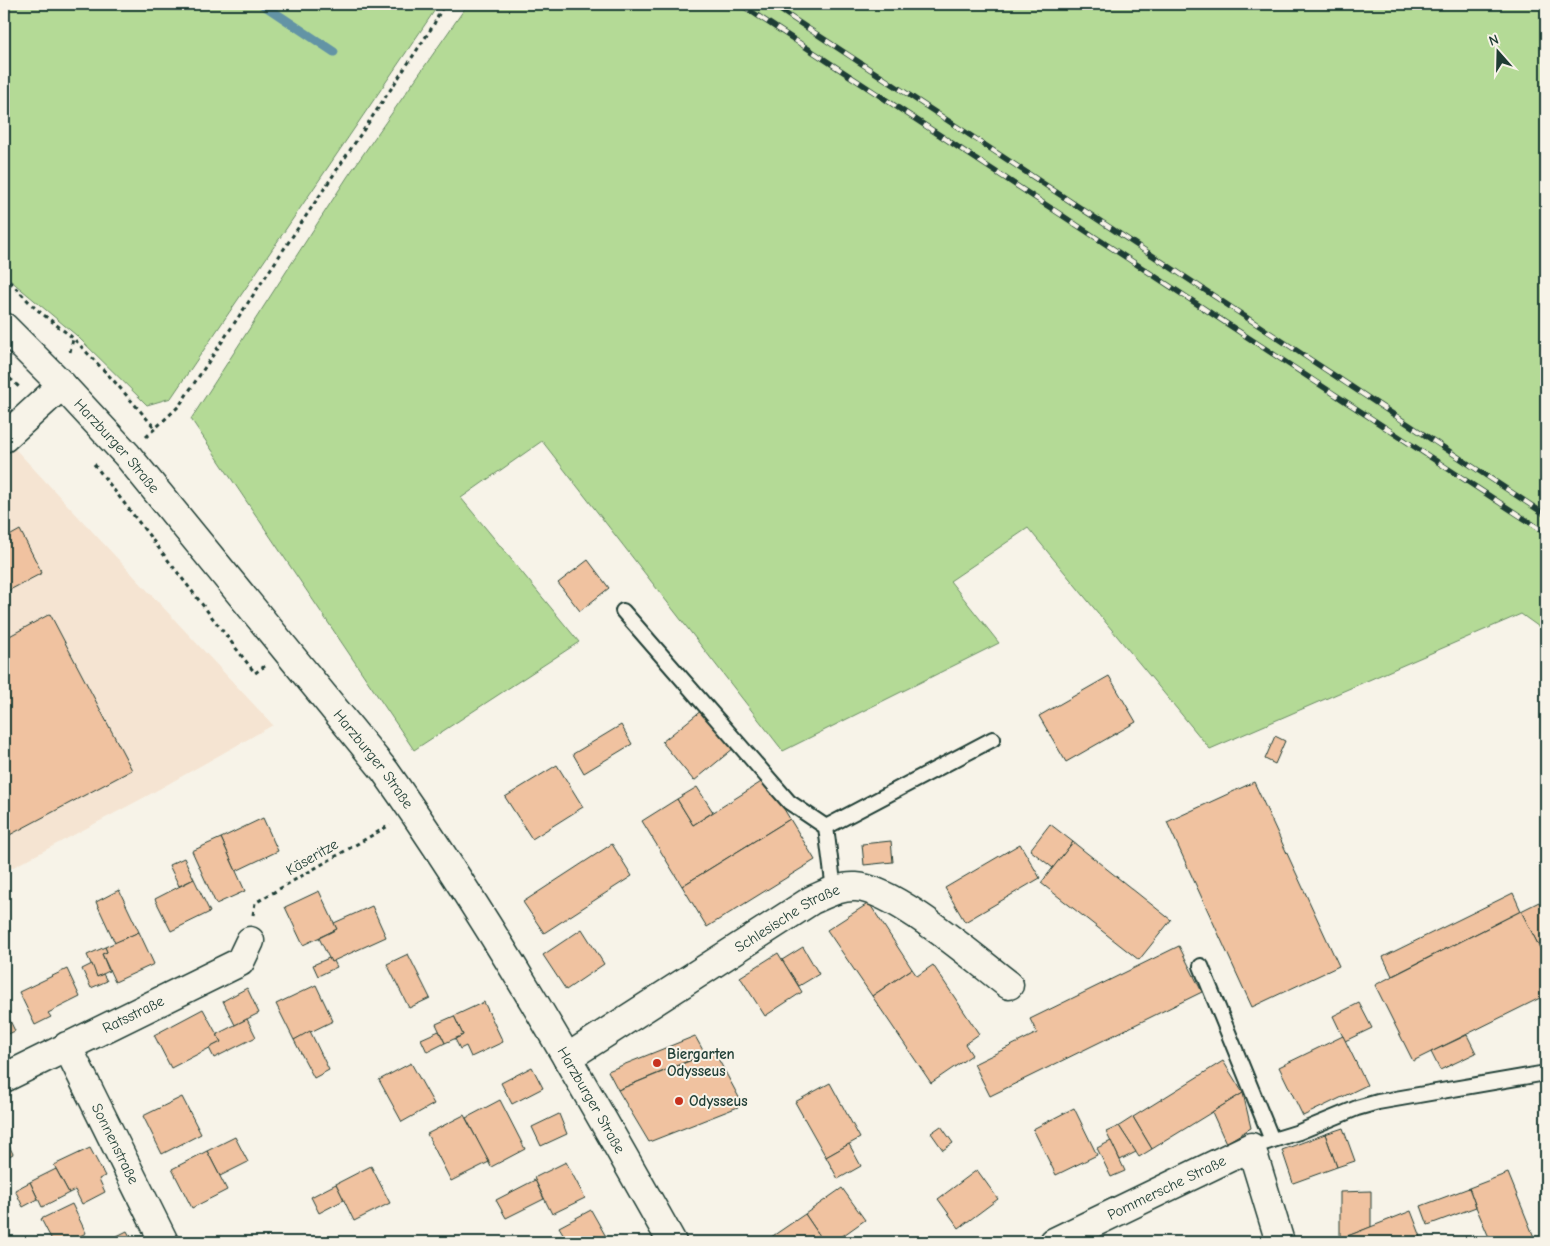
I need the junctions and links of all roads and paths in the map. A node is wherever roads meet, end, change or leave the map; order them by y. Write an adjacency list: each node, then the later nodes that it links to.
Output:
1 (444, 4): 2 (path)
2 (4, 276)
3 (4, 327): 5 (street, Harzburger Straße)
4 (4, 373): 6 (path)
5 (62, 385): 6 (street); 10 (street, Harzburger Straße)
6 (39, 406): 7 (street)
7 (4, 438)
8 (90, 459): 10 (path)
9 (623, 612): 13 (lane)
10 (286, 649): 12 (street, Harzburger Straße)
11 (993, 739): 13 (lane)
12 (414, 811): 15 (path, Käseritze); 19 (street, Harzburger Straße)
13 (826, 827): 14 (lane)
14 (834, 890): 17 (street, Schlesische Straße); 19 (street, Schlesische Straße)
15 (250, 940): 18 (street, Ratsstraße)
16 (1202, 966): 22 (lane)
17 (1009, 985)
18 (67, 1046): 21 (street, Ratsstraße); 23 (street, Sonnenstraße)
19 (567, 1058): 24 (street, Harzburger Straße)
20 (1540, 1074): 22 (lane)
21 (4, 1078)
22 (1261, 1143): 25 (street, Pommersche Straße); 26 (street)
23 (164, 1242)
24 (672, 1242)
25 (1054, 1242)
26 (1280, 1242)

